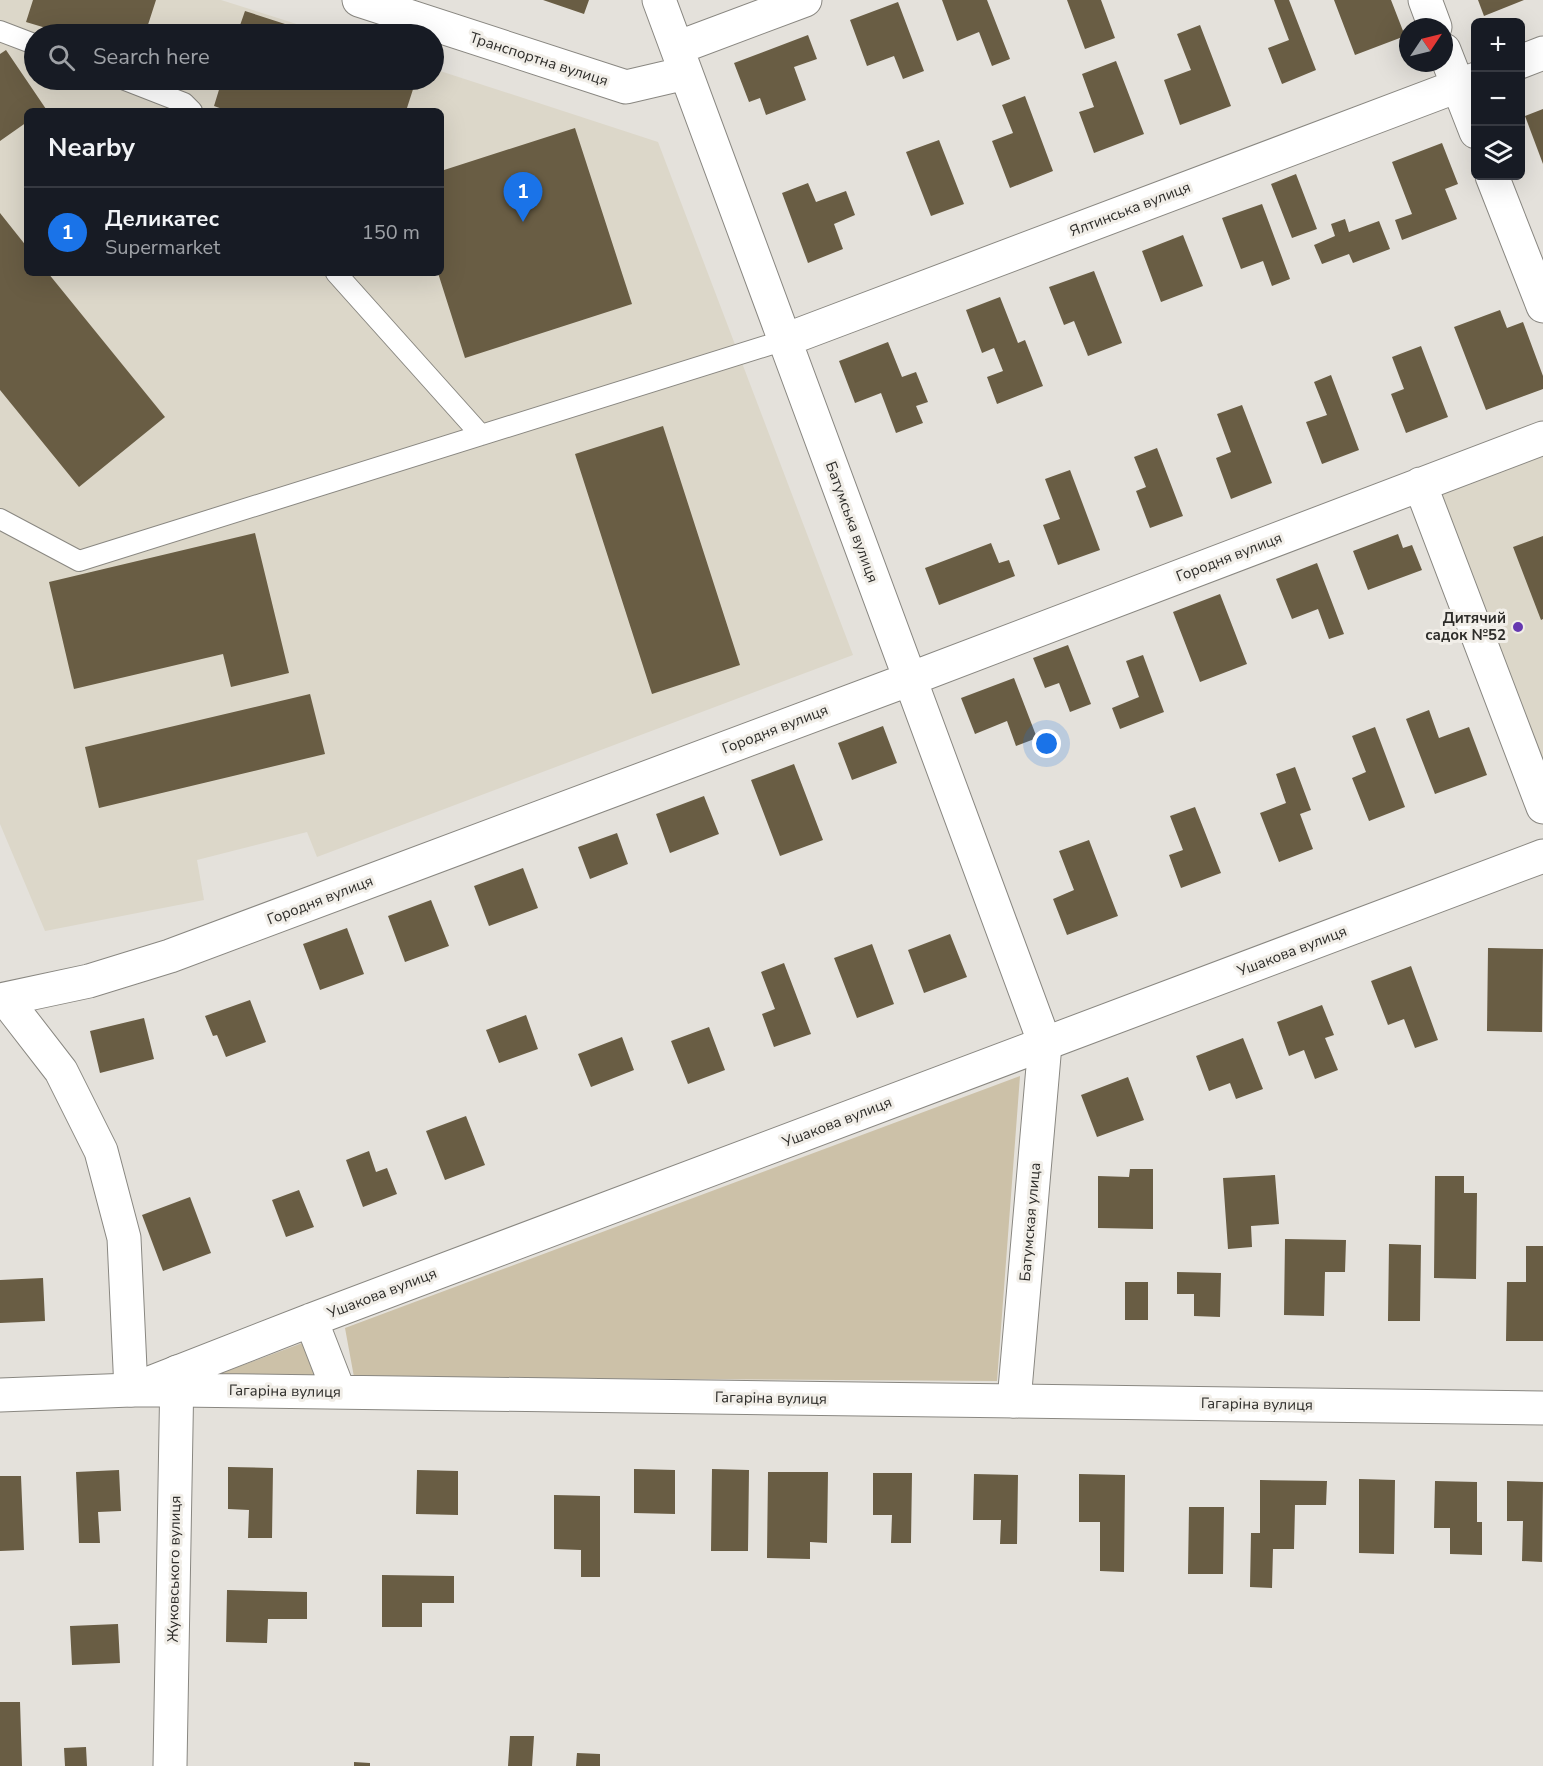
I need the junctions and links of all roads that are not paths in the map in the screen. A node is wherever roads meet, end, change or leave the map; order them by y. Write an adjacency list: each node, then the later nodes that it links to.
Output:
1 (359, 0): 6 (street, Транспортна вулиця)
2 (659, 0): 12 (street, Батумська вулиця)
3 (805, 0): 12 (street, Транспортна вулиця)
4 (1425, 0): 5 (street)
5 (1432, 18)
6 (433, 24)
7 (444, 28): 12 (street, Транспортна вулиця)
8 (0, 31): 9 (lane)
9 (24, 40)
10 (1543, 53): 11 (street)
11 (1525, 60)
12 (681, 61): 21 (street, Батумська вулиця)
13 (1453, 63): 14 (street)
14 (1467, 82): 17 (street); 21 (street, Ялтинська вулиця)
15 (151, 90): 16 (lane)
16 (189, 108)
17 (1475, 126)
18 (1494, 180): 20 (street)
19 (339, 276): 22 (lane)
20 (1543, 306)
21 (785, 340): 22 (lane); 26 (street, Батумська вулиця)
22 (481, 435): 25 (lane)
23 (1543, 438): 24 (street, Городня вулиця)
24 (1420, 484): 26 (street, Городня вулиця); 27 (street)
25 (0, 519)
26 (910, 679): 29 (street, Городня вулиця); 30 (street, Батумська вулиця)
27 (1543, 807)
28 (1543, 856): 30 (street, Ушакова вулиця)
29 (3, 1000): 33 (street)
30 (1045, 1044): 31 (street, Ушакова вулиця); 36 (street, Батумская улица)
31 (311, 1320): 32 (street, Ушакова вулиця); 34 (street)
32 (177, 1381): 33 (street, Гагаріна вулиця); 34 (street, Гагаріна вулиця); 38 (street, Жуковського вулиця)
33 (131, 1390): 35 (street, Гагаріна вулиця)
34 (339, 1392): 36 (street, Гагаріна вулиця)
35 (0, 1395)
36 (1014, 1401): 37 (street, Гагаріна вулиця)
37 (1543, 1408)
38 (170, 1766)

